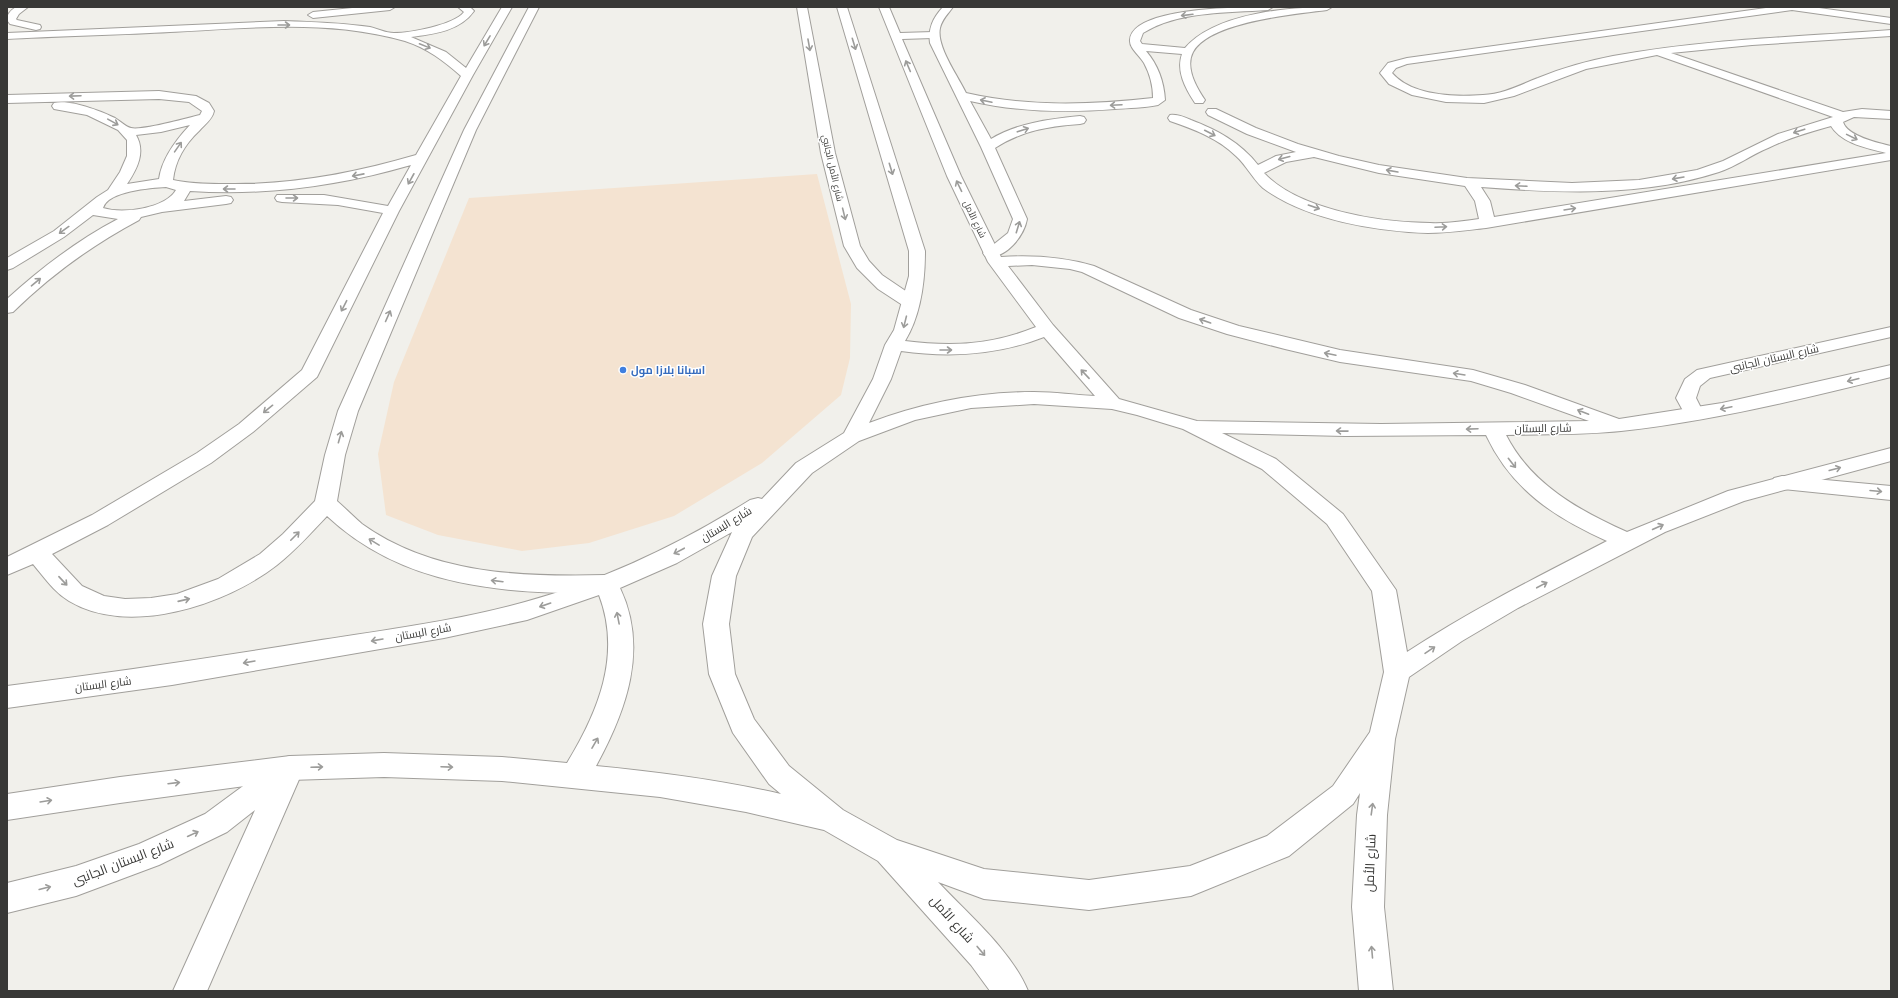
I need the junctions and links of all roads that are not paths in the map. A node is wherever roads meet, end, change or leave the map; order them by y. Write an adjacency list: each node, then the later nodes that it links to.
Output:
1 (23, 7): 18 (street)
2 (390, 7): 18 (street)
3 (463, 7): 22 (street)
4 (507, 7): 29 (street, one-way to 29)
5 (534, 7): 74 (street, one-way to 5)
6 (802, 7): 59 (street, شارع الأمل الجانبي, one-way to 59)
7 (842, 7): 59 (street, one-way to 59)
8 (884, 7): 25 (street, شارع الأمل)
9 (948, 7): 23 (street)
10 (1268, 7): 14 (street)
11 (1327, 7): 16 (street)
12 (1793, 7): 17 (street); 28 (street)
13 (1828, 7): 15 (street)
14 (1232, 11): 16 (street); 26 (street, one-way to 26)
15 (1891, 15)
16 (1254, 18): 27 (street)
17 (1891, 21)
18 (36, 27): 19 (street); 21 (street)
19 (7, 28)
20 (1891, 33): 28 (street)
21 (22, 35): 22 (street, one-way to 22); 24 (street)
22 (392, 35): 29 (street, one-way to 29)
23 (933, 35): 25 (street); 31 (street)
24 (7, 36)
25 (895, 36): 56 (street, شارع الأمل, one-way to 25)
26 (1137, 47): 27 (street); 36 (street)
27 (1188, 51): 33 (street)
28 (1658, 53): 41 (street)
29 (467, 75): 47 (street)
30 (123, 95): 32 (street, one-way to 32); 35 (street); 40 (street)
31 (961, 95): 36 (street, one-way to 31); 43 (street)
32 (7, 99)
33 (1198, 100): 36 (street); 37 (street)
34 (7, 104): 35 (street)
35 (85, 110): 42 (street, one-way to 42)
36 (1162, 111): 37 (street); 48 (street, one-way to 48)
37 (1212, 112): 45 (street)
38 (1887, 114): 41 (street)
39 (1143, 116): 43 (street, one-way to 39)
40 (206, 118): 42 (street); 50 (street, one-way to 40)
41 (1839, 119): 44 (street, one-way to 44); 49 (street, one-way to 49)
42 (129, 132): 51 (street)
43 (988, 147): 56 (street, one-way to 43)
44 (1891, 150)
45 (1315, 154): 48 (street, one-way to 48); 49 (street, one-way to 45)
46 (1891, 156): 55 (street, one-way to 46)
47 (423, 157): 50 (street, one-way to 50); 54 (street, one-way to 54)
48 (1256, 173): 55 (street, one-way to 55)
49 (1469, 182): 55 (street)
50 (173, 185): 51 (street); 53 (street)
51 (112, 194): 52 (street)
52 (95, 206): 53 (street); 57 (street, one-way to 57)
53 (148, 211): 54 (street, one-way to 54); 58 (street, one-way to 53)
54 (392, 211): 76 (street, one-way to 76)
55 (1486, 223)
56 (993, 258): 60 (street, شارع الأمل); 67 (street, one-way to 56)
57 (7, 265)
58 (10, 300)
59 (910, 302): 62 (street, one-way to 62)
60 (1047, 330): 62 (street, one-way to 60); 64 (street, شارع الأمل, one-way to 60)
61 (1891, 332): 65 (street, شارع البستان الجانبى)
62 (894, 345): 69 (street)
63 (1891, 371): 65 (street, شارع البستان, one-way to 65)
64 (1112, 403): 66 (street); 69 (street)
65 (1694, 414): 67 (street, شارع البستان)
66 (1190, 425): 68 (street, شارع البستان, one-way to 66); 79 (street)
67 (1620, 425): 68 (street, شارع البستان)
68 (1493, 429): 75 (street, one-way to 75)
69 (852, 437): 71 (street)
70 (1891, 454): 72 (street, one-way to 70)
71 (804, 468): 78 (street, شارع البستان, one-way to 78); 85 (street)
72 (1782, 483): 73 (street, one-way to 73); 75 (street, one-way to 72)
73 (1891, 493)
74 (326, 503): 76 (street, one-way to 74); 78 (street, one-way to 74)
75 (1627, 541): 79 (street, one-way to 75)
76 (37, 552): 77 (street)
77 (7, 567)
78 (606, 584): 80 (street, شارع البستان, one-way to 80); 83 (street, one-way to 78)
79 (1397, 672): 81 (street, شارع الأمل)
80 (7, 697)
81 (1383, 735): 86 (street); 90 (street, شارع الأمل, one-way to 81)
82 (290, 768): 83 (street, one-way to 83); 84 (street, one-way to 82); 87 (street, شارع البستان الجانبى, one-way to 82); 88 (street)
83 (575, 776): 85 (street)
84 (7, 807)
85 (832, 819): 86 (street)
86 (888, 851): 89 (street, شارع الأمل, one-way to 89)
87 (7, 898)
88 (190, 991)
89 (1011, 991)
90 (1376, 991)

